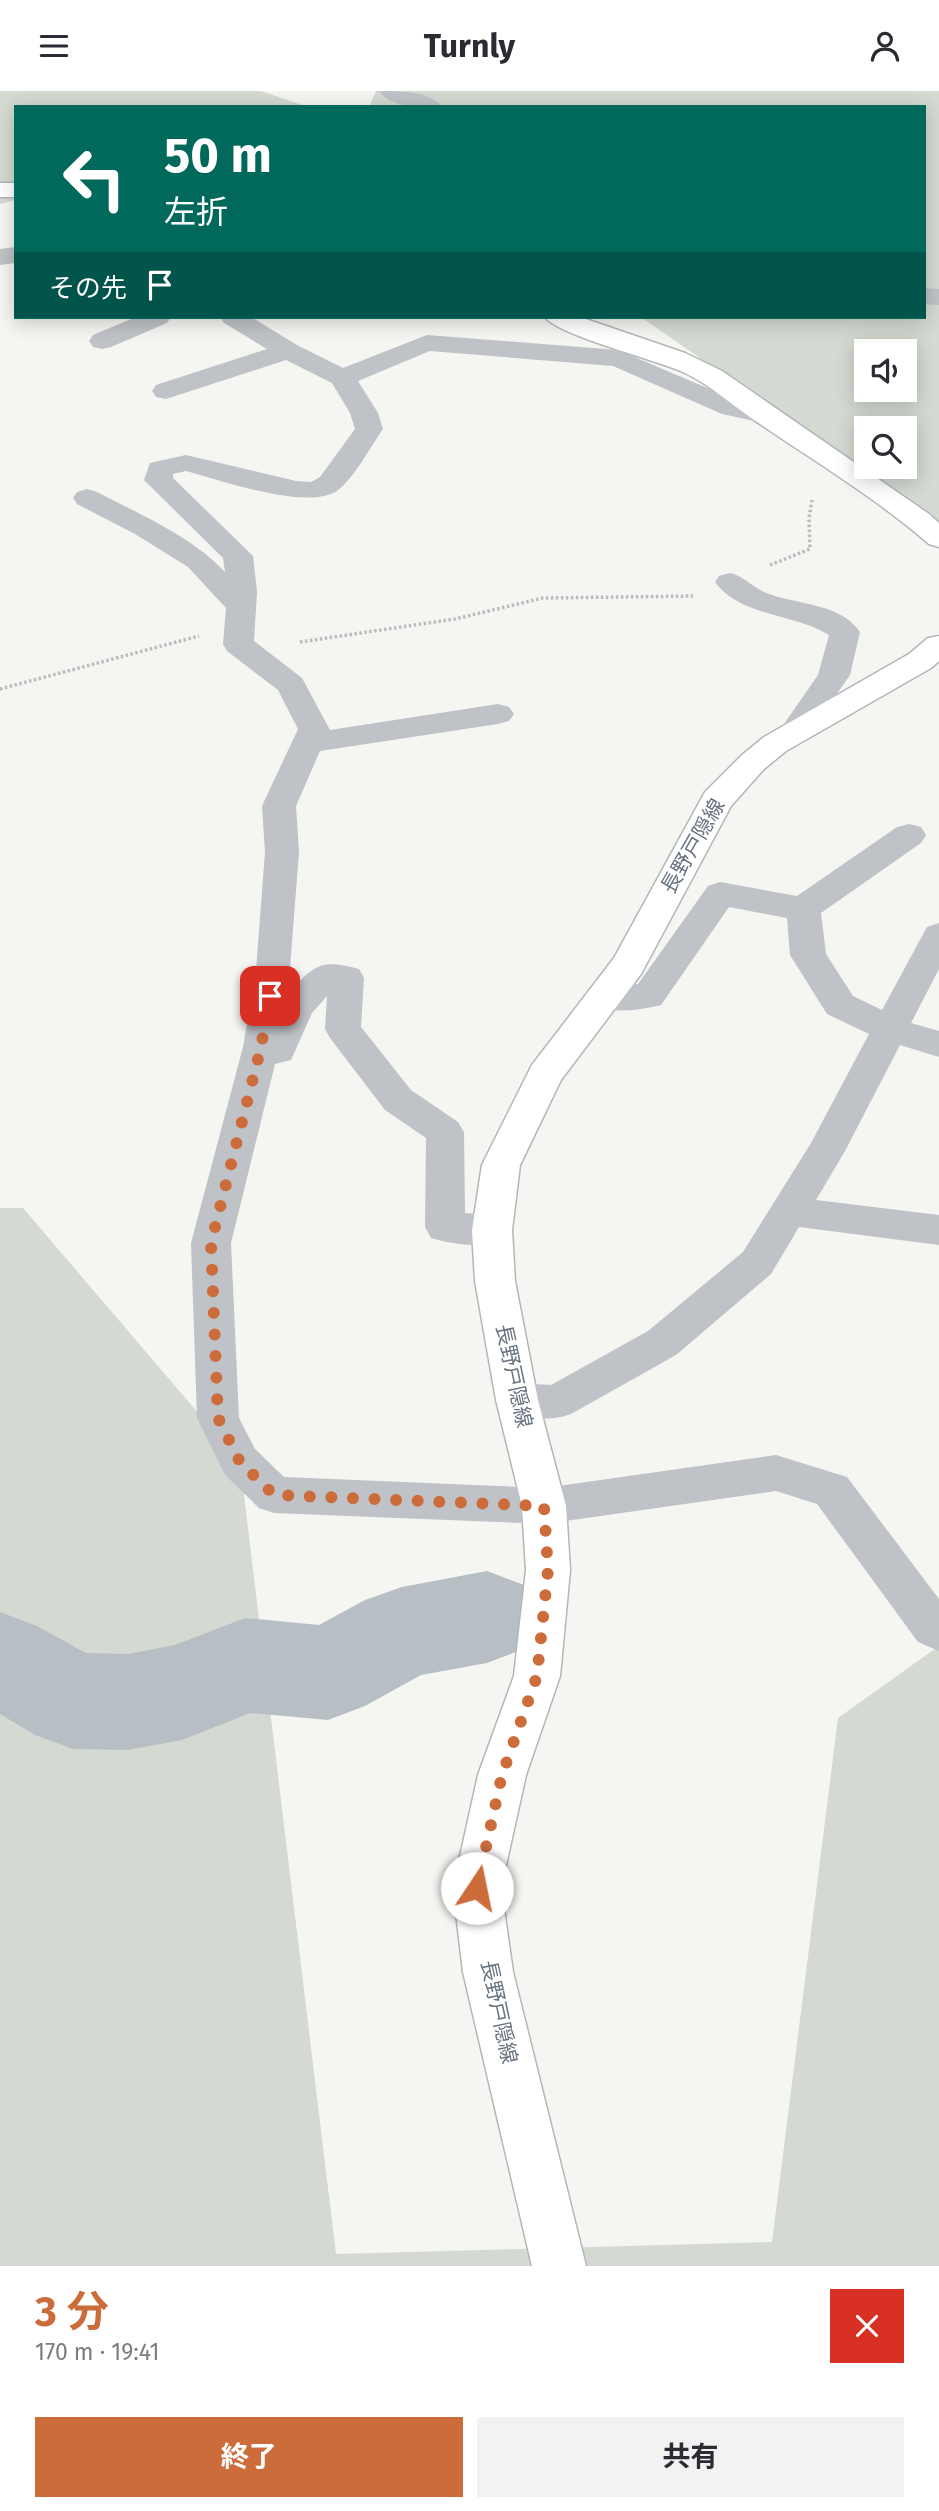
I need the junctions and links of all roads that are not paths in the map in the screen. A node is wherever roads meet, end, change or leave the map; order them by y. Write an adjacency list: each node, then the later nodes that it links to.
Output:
1 (390, 91): 2 (street)
2 (427, 105)
3 (153, 319): 6 (street)
4 (236, 319): 7 (street)
5 (562, 319): 10 (main road)
6 (102, 341)
7 (288, 351): 8 (street); 9 (street)
8 (342, 378): 10 (street); 14 (street)
9 (166, 391)
10 (764, 415): 12 (main road)
11 (87, 498): 14 (street)
12 (939, 538)
13 (730, 582): 17 (street)
14 (239, 625): 18 (street)
15 (939, 645): 17 (main road, 長野戸隠線)
16 (498, 714): 18 (street)
17 (793, 734): 22 (main road, 長野戸隠線)
18 (308, 743): 25 (street)
19 (909, 835): 20 (street)
20 (803, 909): 22 (street); 23 (street)
21 (939, 935): 23 (street)
22 (603, 998): 27 (main road, 長野戸隠線)
23 (889, 1030): 24 (street); 26 (street)
24 (939, 1044)
25 (261, 1047): 27 (street); 30 (street)
26 (789, 1211): 28 (street); 29 (street)
27 (492, 1230): 29 (main road, 長野戸隠線)
28 (939, 1230)
29 (517, 1400): 30 (main road, 長野戸隠線)
30 (544, 1506): 31 (street); 32 (main road, 長野戸隠線)
31 (939, 1631)
32 (559, 2266)

